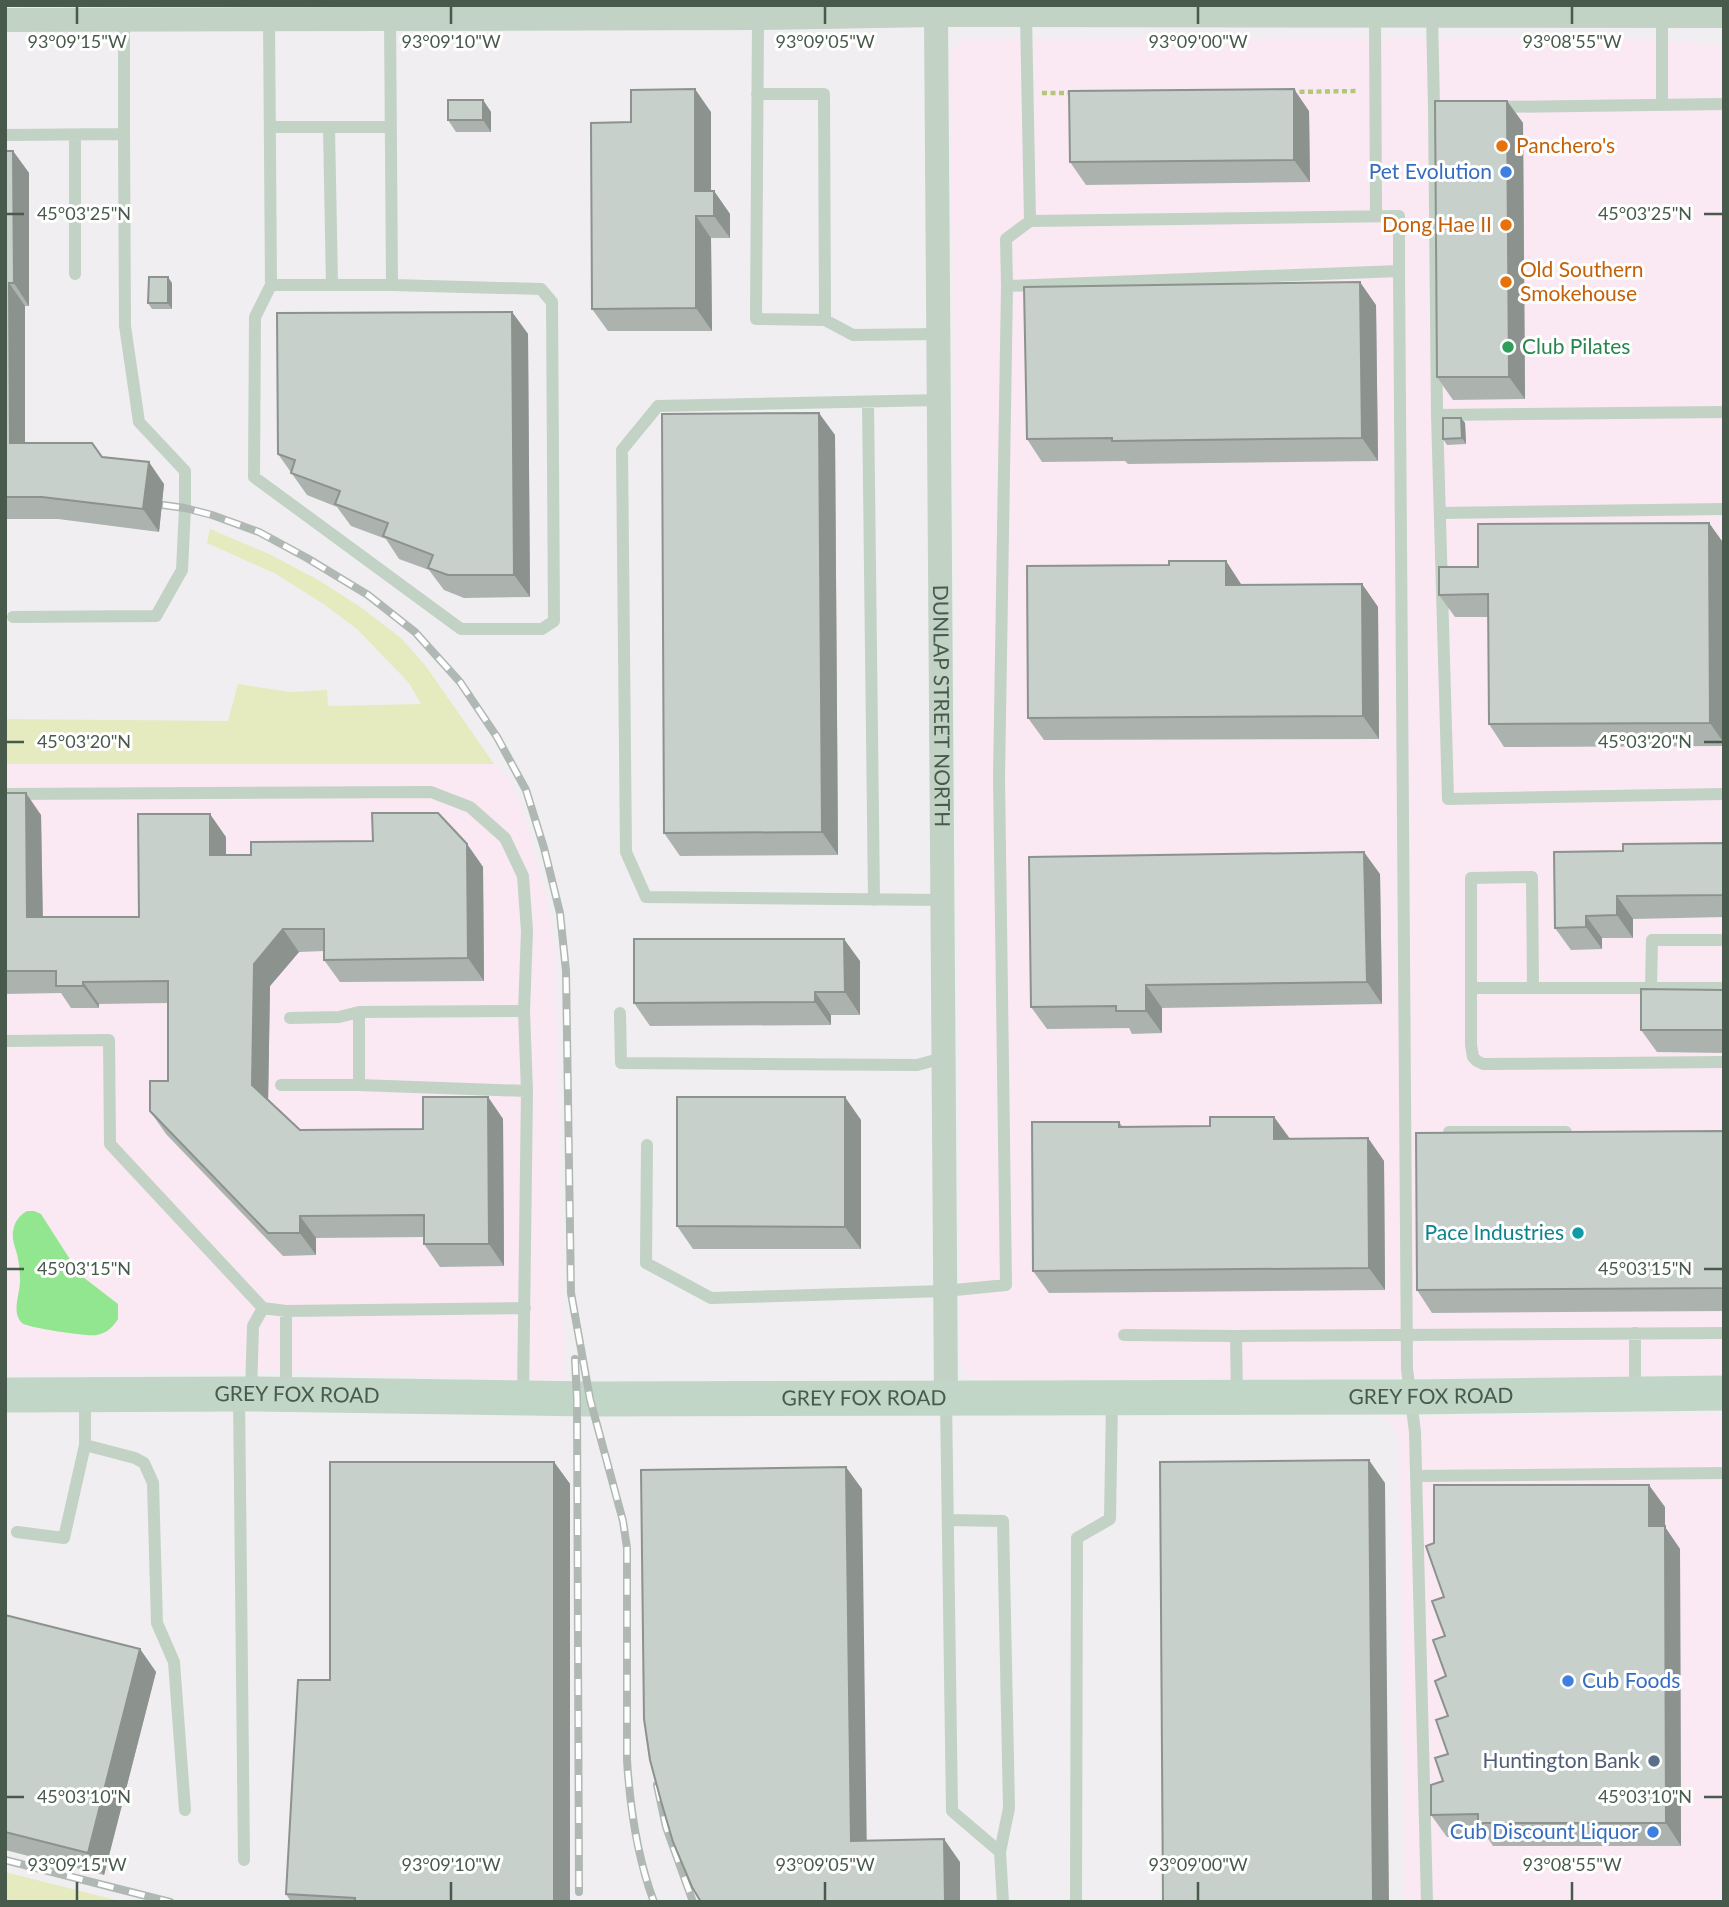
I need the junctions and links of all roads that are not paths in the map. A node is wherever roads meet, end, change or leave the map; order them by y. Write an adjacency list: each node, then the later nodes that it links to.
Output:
1 (551, 11): 11 (street); 12 (street)
2 (1079, 11): 6 (street); 9 (street)
3 (185, 12): 4 (street); 14 (street)
4 (284, 14): 12 (street); 23 (lane)
5 (936, 15): 9 (street); 11 (street); 36 (street, DUNLAP STREET NORTH)
6 (1375, 15): 7 (street); 27 (lane)
7 (1432, 15): 8 (street); 18 (lane)
8 (1662, 15): 10 (street); 17 (lane)
9 (1026, 16): 28 (lane)
10 (1724, 16)
11 (758, 18): 15 (lane)
12 (390, 19): 22 (lane)
13 (5, 20): 14 (street)
14 (124, 20): 24 (lane)
15 (757, 94): 35 (lane); 35 (lane)
16 (1724, 104): 17 (lane)
17 (1662, 105): 20 (lane)
18 (1434, 107): 19 (lane); 40 (lane)
19 (1460, 107)
20 (1485, 107)
21 (330, 127): 22 (lane); 23 (lane); 32 (lane)
22 (390, 127): 33 (lane)
23 (270, 128): 31 (lane)
24 (124, 134): 26 (lane); 43 (lane)
25 (5, 135): 26 (lane)
26 (75, 135): 30 (lane)
27 (1376, 216): 28 (lane); 29 (lane)
28 (1030, 221): 34 (lane)
29 (1399, 271): 34 (lane); 72 (lane)
30 (75, 274)
31 (271, 285): 32 (lane); 33 (lane)
32 (332, 285): 33 (lane)
33 (393, 285)
34 (1007, 286): 66 (lane)
35 (825, 320): 36 (lane)
36 (938, 334): 37 (street, DUNLAP STREET NORTH)
37 (939, 400): 38 (lane); 47 (street, DUNLAP STREET NORTH)
38 (868, 402): 46 (lane); 46 (lane)
39 (1724, 412): 40 (lane)
40 (1437, 415): 42 (lane)
41 (1724, 509): 42 (lane)
42 (1440, 513): 45 (lane)
43 (13, 617)
44 (5, 794): 53 (lane)
45 (1724, 794)
46 (873, 900): 47 (lane)
47 (943, 900): 58 (street, DUNLAP STREET NORTH)
48 (1724, 940): 49 (lane)
49 (1651, 987): 51 (lane); 52 (lane)
50 (1471, 988): 51 (lane); 51 (lane); 59 (lane)
51 (1533, 988)
52 (1724, 988)
53 (524, 1011): 54 (lane); 62 (lane)
54 (359, 1012): 56 (lane); 61 (lane)
55 (620, 1013): 58 (lane)
56 (290, 1018)
57 (5, 1041): 67 (lane)
58 (943, 1058): 66 (street, DUNLAP STREET NORTH)
59 (1724, 1062)
60 (281, 1085): 61 (lane)
61 (359, 1085): 62 (lane)
62 (527, 1091): 68 (lane)
63 (1449, 1132): 64 (lane)
64 (1573, 1132)
65 (647, 1145): 66 (lane)
66 (945, 1291): 85 (street, DUNLAP STREET NORTH)
67 (263, 1308): 69 (lane); 79 (lane)
68 (526, 1308): 69 (lane); 84 (lane)
69 (286, 1311): 80 (lane)
70 (1635, 1333): 71 (lane); 72 (lane); 76 (lane)
71 (1724, 1333)
72 (1407, 1334): 74 (lane); 83 (lane)
73 (1124, 1335): 74 (lane)
74 (1236, 1336): 81 (lane)
75 (1724, 1393): 76 (street, GREY FOX ROAD)
76 (1635, 1394): 83 (street, GREY FOX ROAD)
77 (5, 1395): 78 (street, GREY FOX ROAD)
78 (85, 1395): 79 (street, GREY FOX ROAD); 86 (lane)
79 (245, 1395): 80 (street, GREY FOX ROAD); 93 (lane)
80 (286, 1395): 84 (street, GREY FOX ROAD)
81 (1237, 1396): 82 (street, GREY FOX ROAD); 83 (street, GREY FOX ROAD)
82 (1112, 1397): 85 (street, GREY FOX ROAD); 95 (lane)
83 (1411, 1397): 88 (lane)
84 (523, 1398): 85 (street, GREY FOX ROAD)
85 (946, 1398): 89 (lane)
86 (85, 1445): 90 (lane); 91 (lane)
87 (1724, 1472): 88 (lane)
88 (1416, 1476): 96 (lane)
89 (947, 1520): 92 (lane); 92 (lane)
90 (17, 1532)
91 (185, 1810)
92 (1000, 1852): 94 (lane)
93 (244, 1860)
94 (1003, 1902)
95 (1076, 1902)
96 (1427, 1902)

